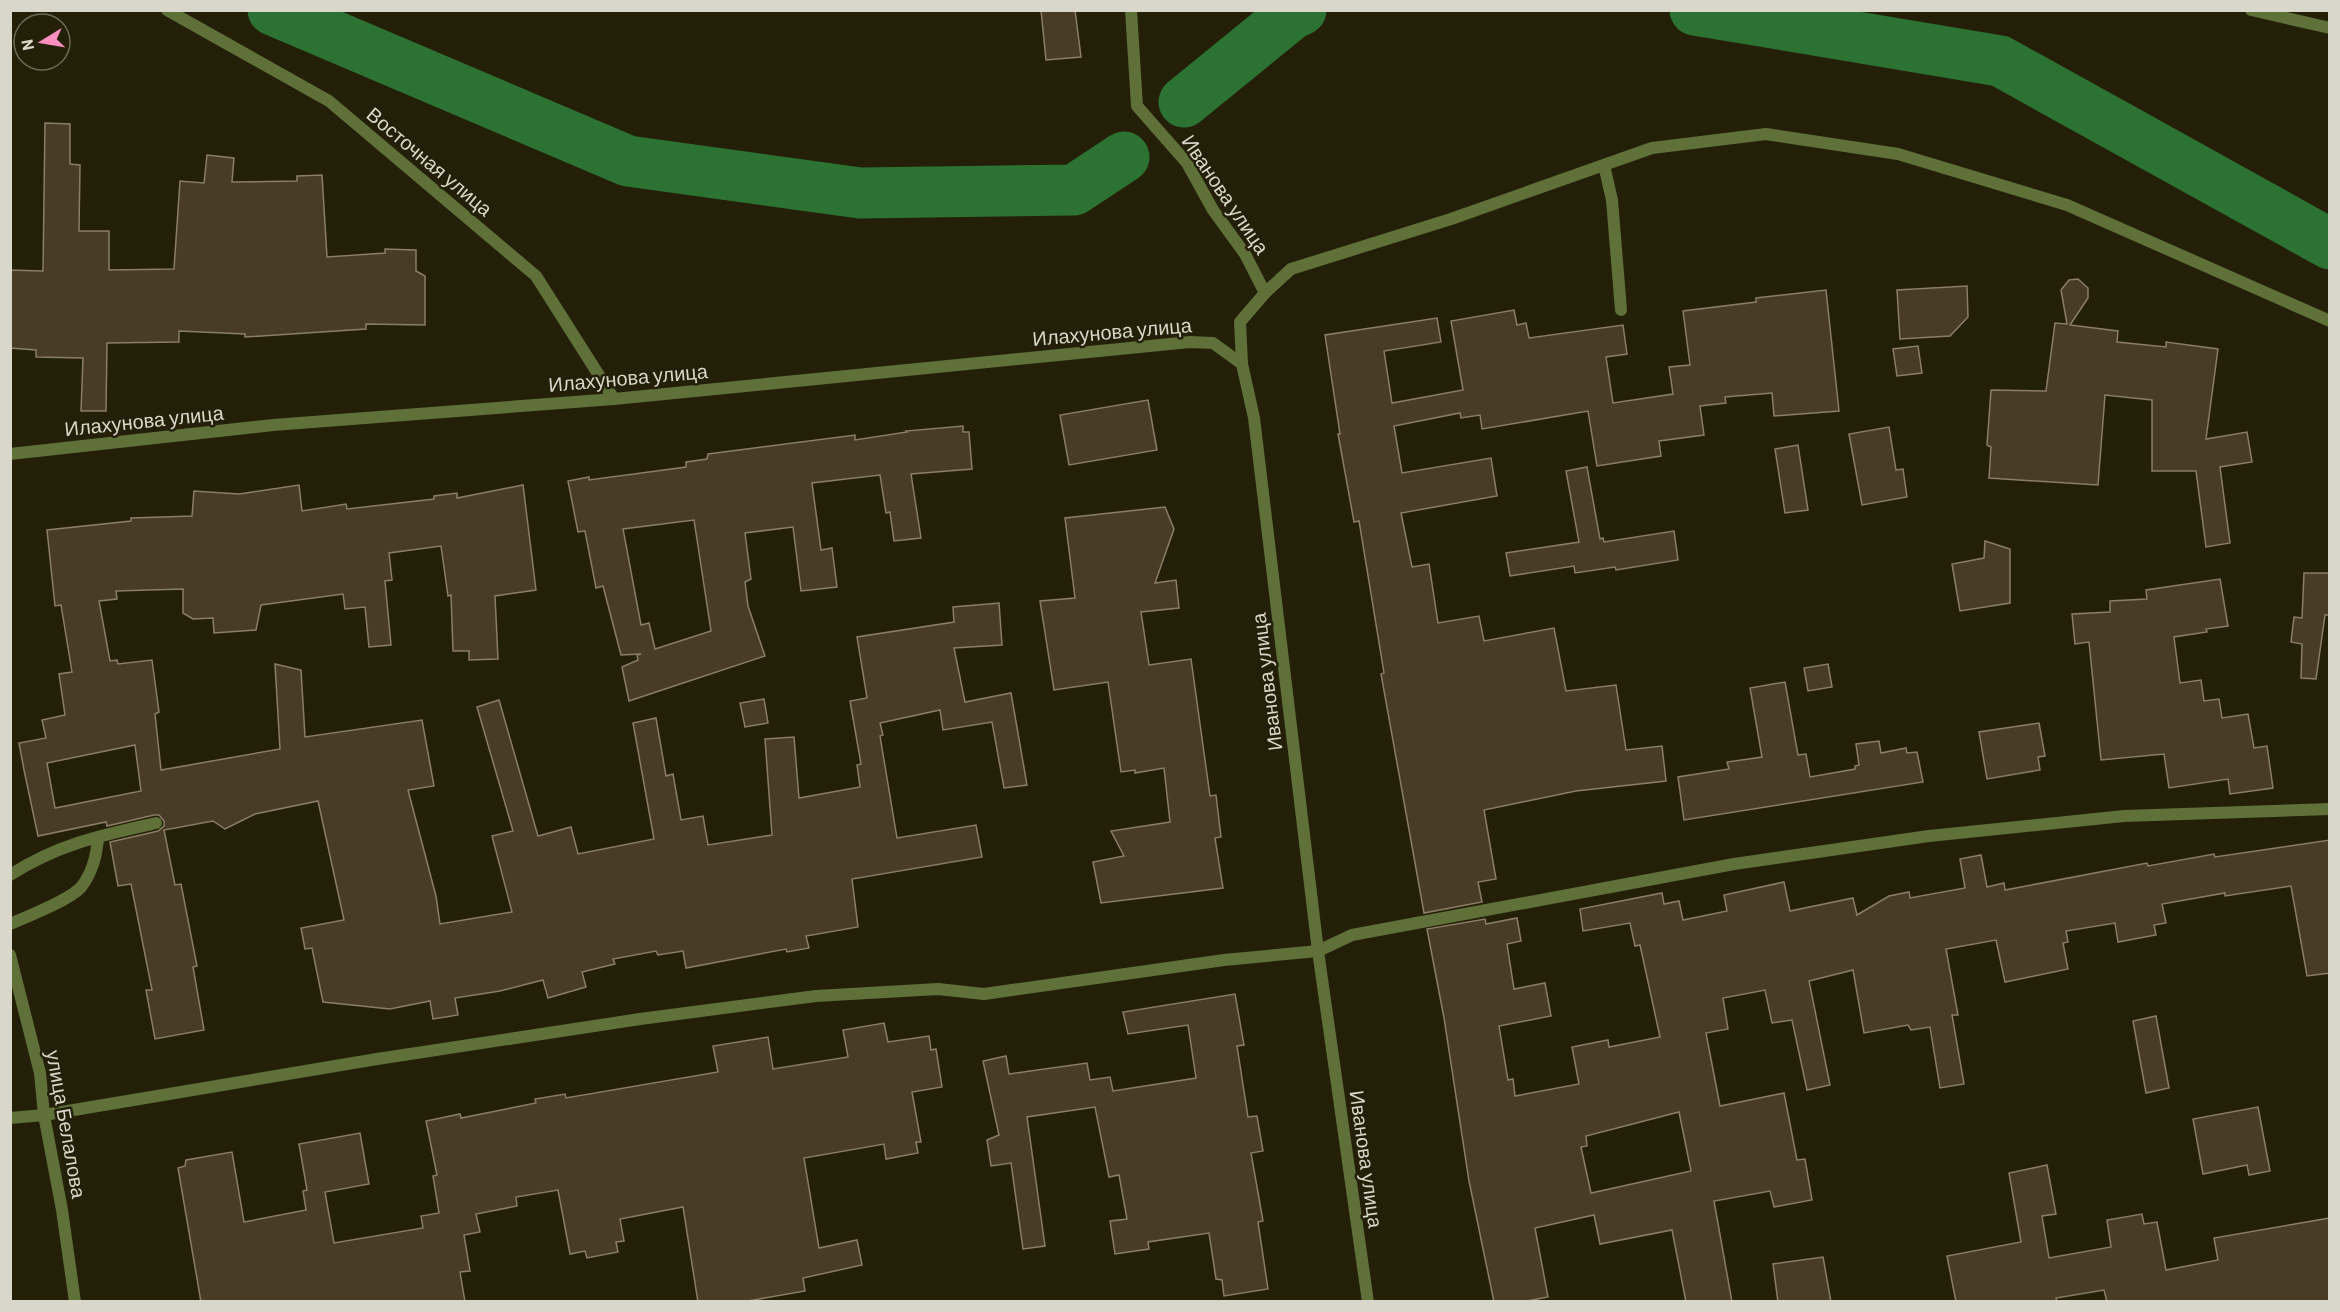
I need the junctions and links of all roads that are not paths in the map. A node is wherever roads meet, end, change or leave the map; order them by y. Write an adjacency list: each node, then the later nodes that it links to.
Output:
1 (167, 10): 10 (street, Восточная улица)
2 (1131, 10): 6 (street, Иванова улица)
3 (2251, 10): 4 (street)
4 (2330, 28)
5 (1604, 165): 6 (street); 7 (street); 8 (street)
6 (1265, 293): 9 (street, Иванова улица)
7 (1621, 310)
8 (2330, 321)
9 (1242, 364): 10 (street, Илахунова улица); 17 (street, Иванова улица)
10 (614, 399): 11 (street, Илахунова улица)
11 (10, 454)
12 (2330, 809): 17 (street)
13 (156, 823): 14 (street)
14 (98, 837): 15 (street); 16 (street)
15 (10, 875)
16 (10, 924)
17 (1318, 951): 19 (street); 22 (street, Иванова улица)
18 (10, 955): 19 (street, улица Белалова)
19 (44, 1115): 20 (street); 21 (street, улица Белалова)
20 (10, 1118)
21 (75, 1302)
22 (1368, 1302)

